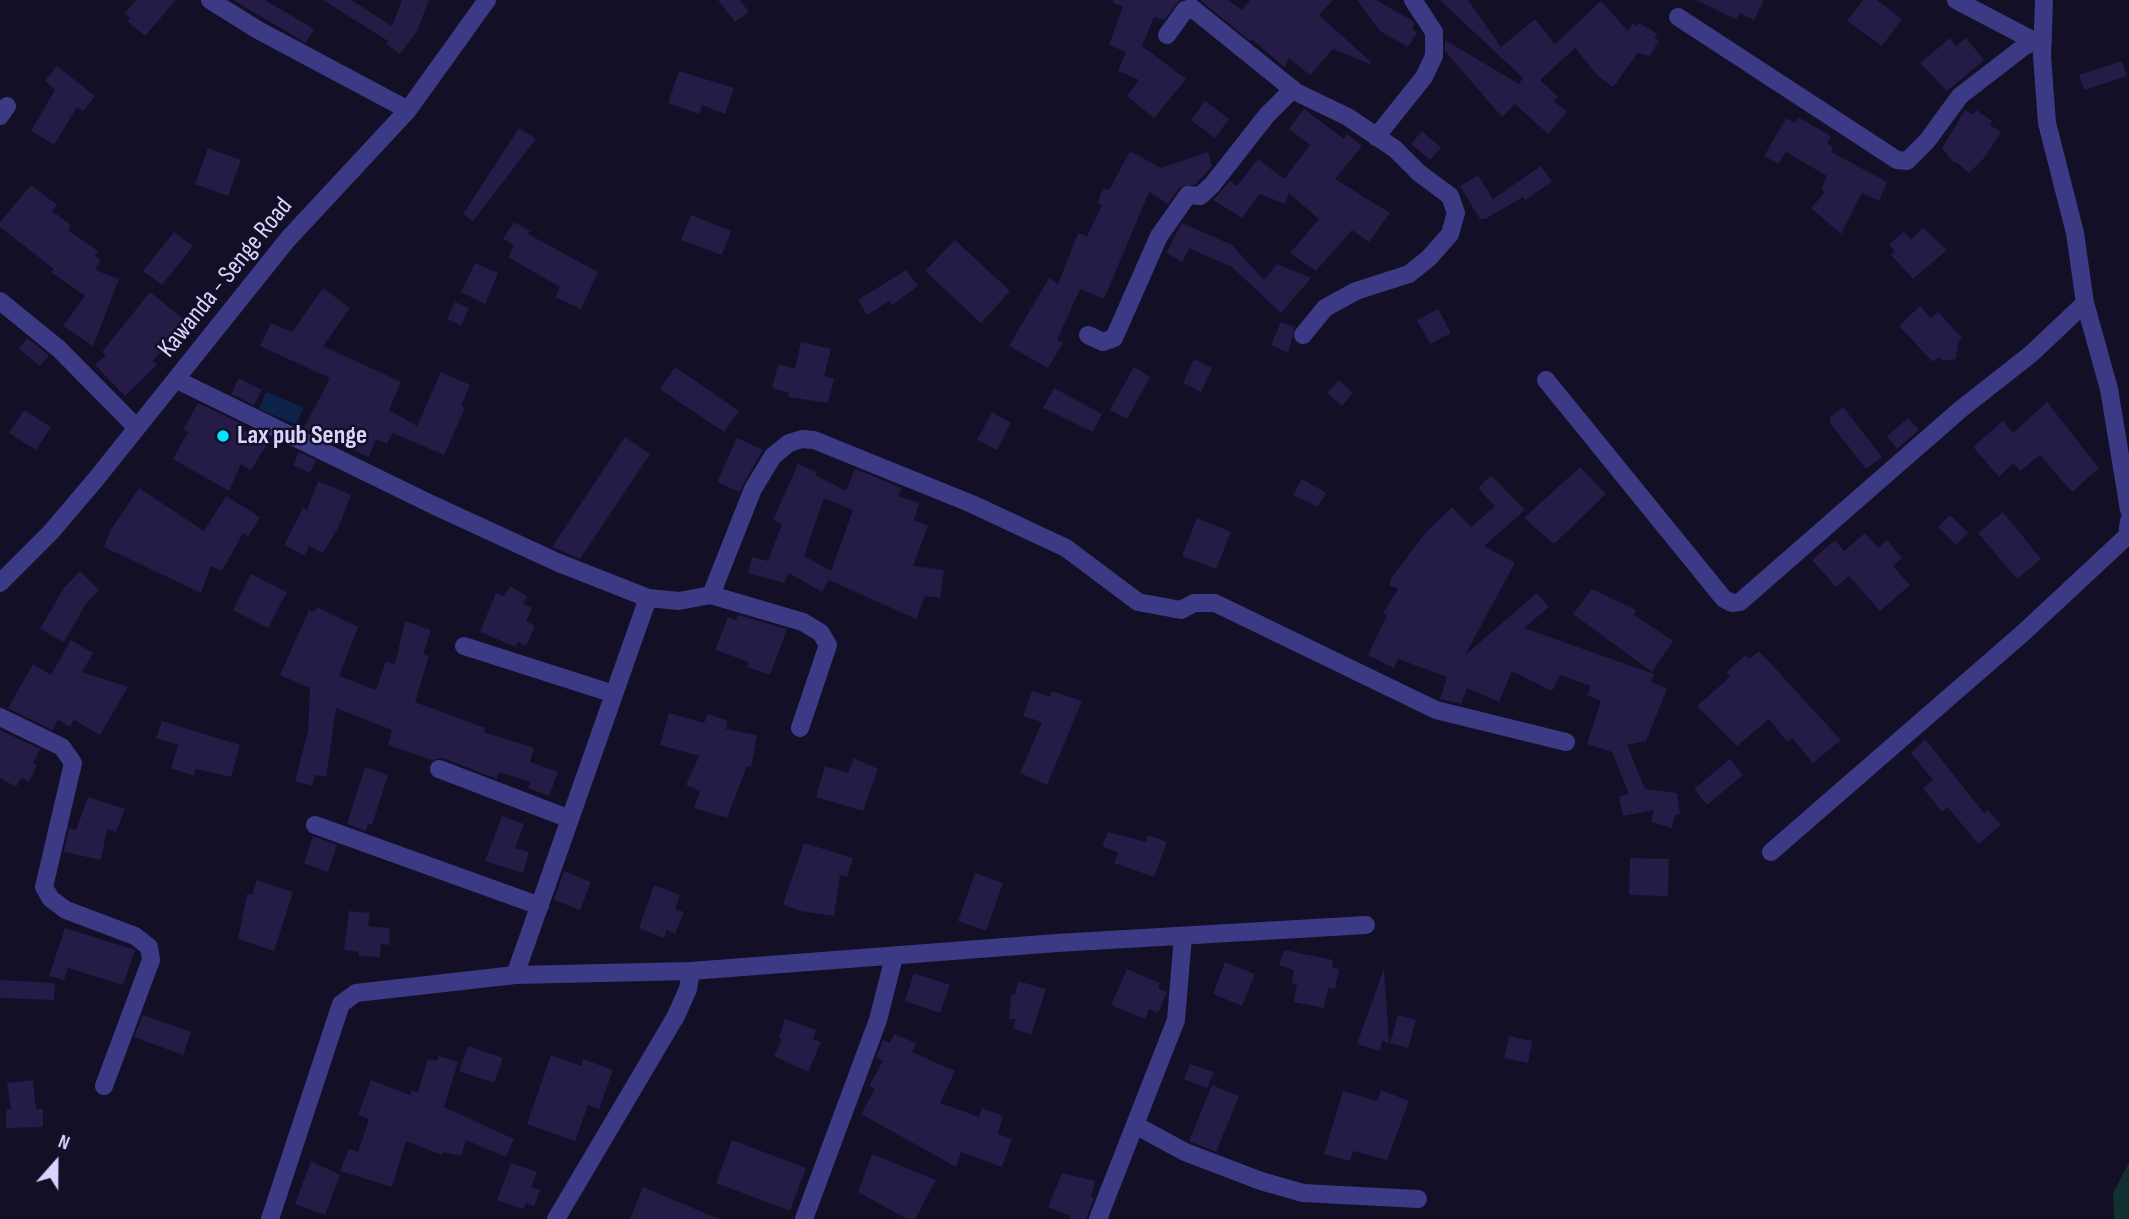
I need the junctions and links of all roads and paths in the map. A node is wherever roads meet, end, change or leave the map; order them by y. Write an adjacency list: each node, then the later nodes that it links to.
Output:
1 (210, 0): 10 (street)
2 (486, 0): 10 (street, Kawanda - Senge Road)
3 (1413, 0): 11 (street)
4 (1956, 0): 8 (street)
5 (2044, 0): 8 (street)
6 (1678, 17): 8 (street)
7 (1167, 35): 9 (street)
8 (2039, 41): 13 (street)
9 (1293, 89): 11 (street); 14 (street)
10 (408, 110): 16 (street, Kawanda - Senge Road)
11 (1376, 137): 15 (street)
12 (0, 301): 18 (street)
13 (2085, 303): 17 (street); 19 (street)
14 (1088, 335)
15 (1303, 335)
16 (177, 380): 18 (street, Kawanda - Senge Road); 23 (street)
17 (1546, 380)
18 (136, 427): 21 (street, Kawanda - Senge Road)
19 (2129, 510)
20 (2129, 521): 32 (street)
21 (0, 583)
22 (711, 595): 23 (street); 27 (street); 28 (street)
23 (648, 598): 25 (street)
24 (464, 646): 25 (street)
25 (614, 694): 30 (street)
26 (0, 717): 39 (street)
27 (800, 728)
28 (1566, 743)
29 (439, 769): 30 (street)
30 (570, 820): 33 (street)
31 (316, 825): 33 (street)
32 (1771, 852)
33 (540, 906): 38 (street)
34 (1366, 925): 35 (street)
35 (1183, 936): 36 (street); 40 (street)
36 (894, 957): 37 (street); 44 (street)
37 (691, 971): 38 (street); 43 (street)
38 (516, 975): 42 (street)
39 (104, 1086)
40 (1137, 1126): 41 (street); 45 (street)
41 (1419, 1199)
42 (270, 1219)
43 (556, 1219)
44 (804, 1219)
45 (1098, 1219)

